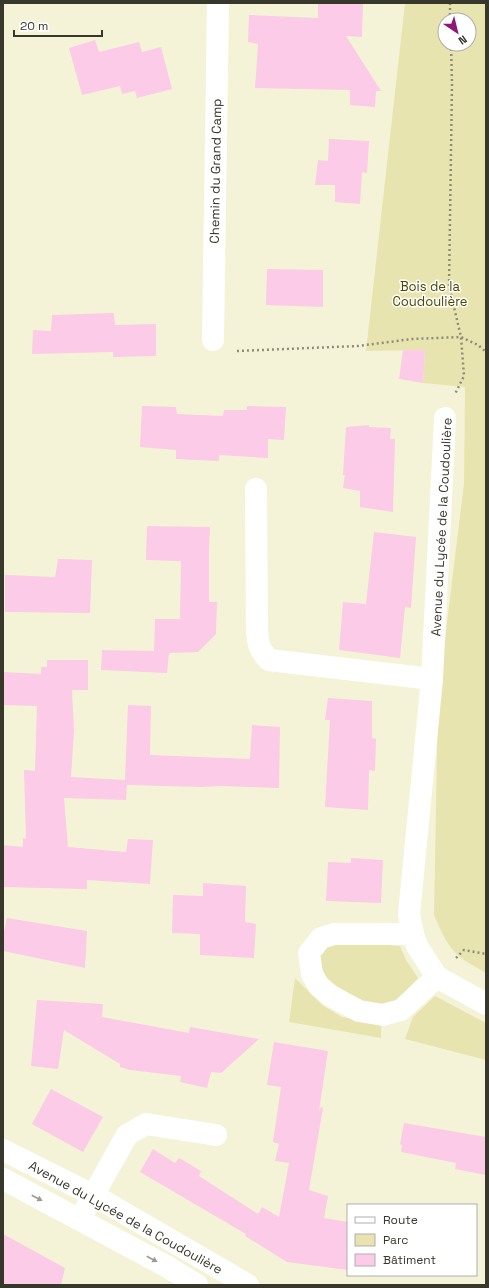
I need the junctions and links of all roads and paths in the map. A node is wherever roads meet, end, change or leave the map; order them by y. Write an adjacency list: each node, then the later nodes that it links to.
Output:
1 (218, 3): 4 (street, Chemin du Grand Camp)
2 (451, 52): 3 (path, Avenue du Lycée de la Coudoulière)
3 (461, 337): 4 (path); 5 (path); 6 (path, Avenue du Lycée de la Coudoulière)
4 (213, 340)
5 (486, 352)
6 (444, 418): 8 (street, Avenue du Lycée de la Coudoulière)
7 (256, 489): 8 (street)
8 (432, 679): 9 (street, Avenue du Lycée de la Coudoulière)
9 (413, 934): 10 (street, Avenue du Lycée de la Coudoulière); 10 (street)
10 (437, 977): 11 (street, Avenue du Lycée de la Coudoulière)
11 (486, 1004)
12 (216, 1135): 15 (street)
13 (3, 1150): 15 (street, Avenue du Lycée de la Coudoulière)
14 (3, 1179): 16 (street, Avenue du Lycée de la Coudoulière, one-way to 16)
15 (93, 1195): 16 (street); 18 (street, Avenue du Lycée de la Coudoulière)
16 (80, 1220): 17 (street, Avenue du Lycée de la Coudoulière, one-way to 17)
17 (197, 1285)
18 (248, 1285)

